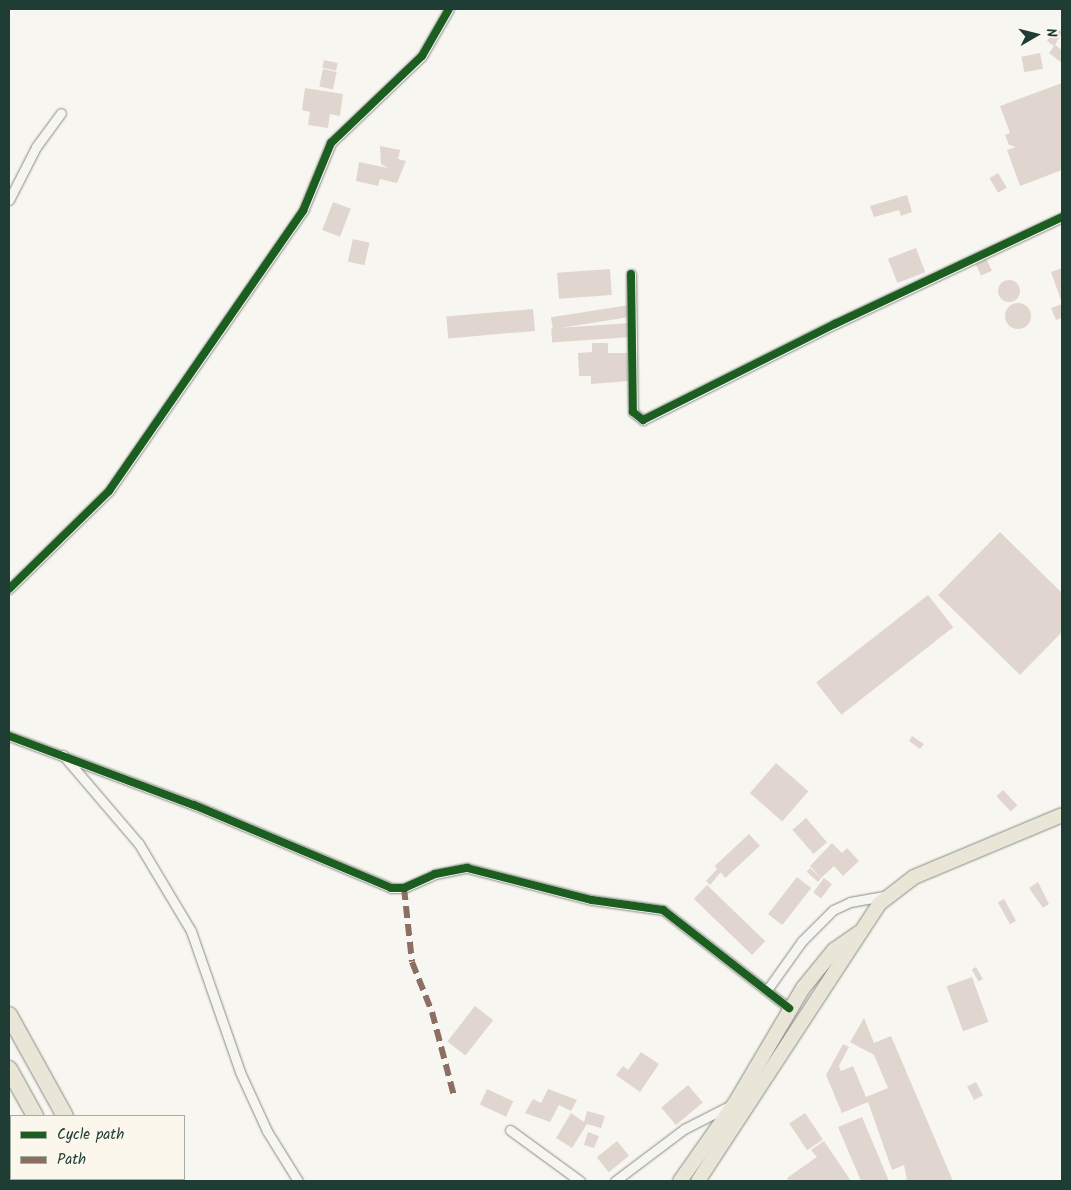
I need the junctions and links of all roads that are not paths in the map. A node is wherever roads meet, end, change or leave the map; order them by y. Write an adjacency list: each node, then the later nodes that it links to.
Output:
1 (449, 9): 6 (street)
2 (61, 113): 3 (street)
3 (9, 200)
4 (1062, 217): 5 (street)
5 (631, 274)
6 (9, 589)
7 (9, 736): 8 (street)
8 (61, 752): 12 (street); 20 (street)
9 (1062, 815): 10 (main road)
10 (890, 895): 11 (main road); 12 (street)
11 (859, 933): 13 (main road); 24 (main road)
12 (767, 990): 13 (street)
13 (789, 1008): 16 (main road)
14 (9, 1016): 18 (highway)
15 (9, 1069): 17 (highway)
16 (735, 1103): 22 (street); 23 (main road)
17 (33, 1115)
18 (64, 1115)
19 (510, 1130): 21 (street)
20 (298, 1181)
21 (580, 1181)
22 (614, 1181)
23 (680, 1181)
24 (698, 1181)

